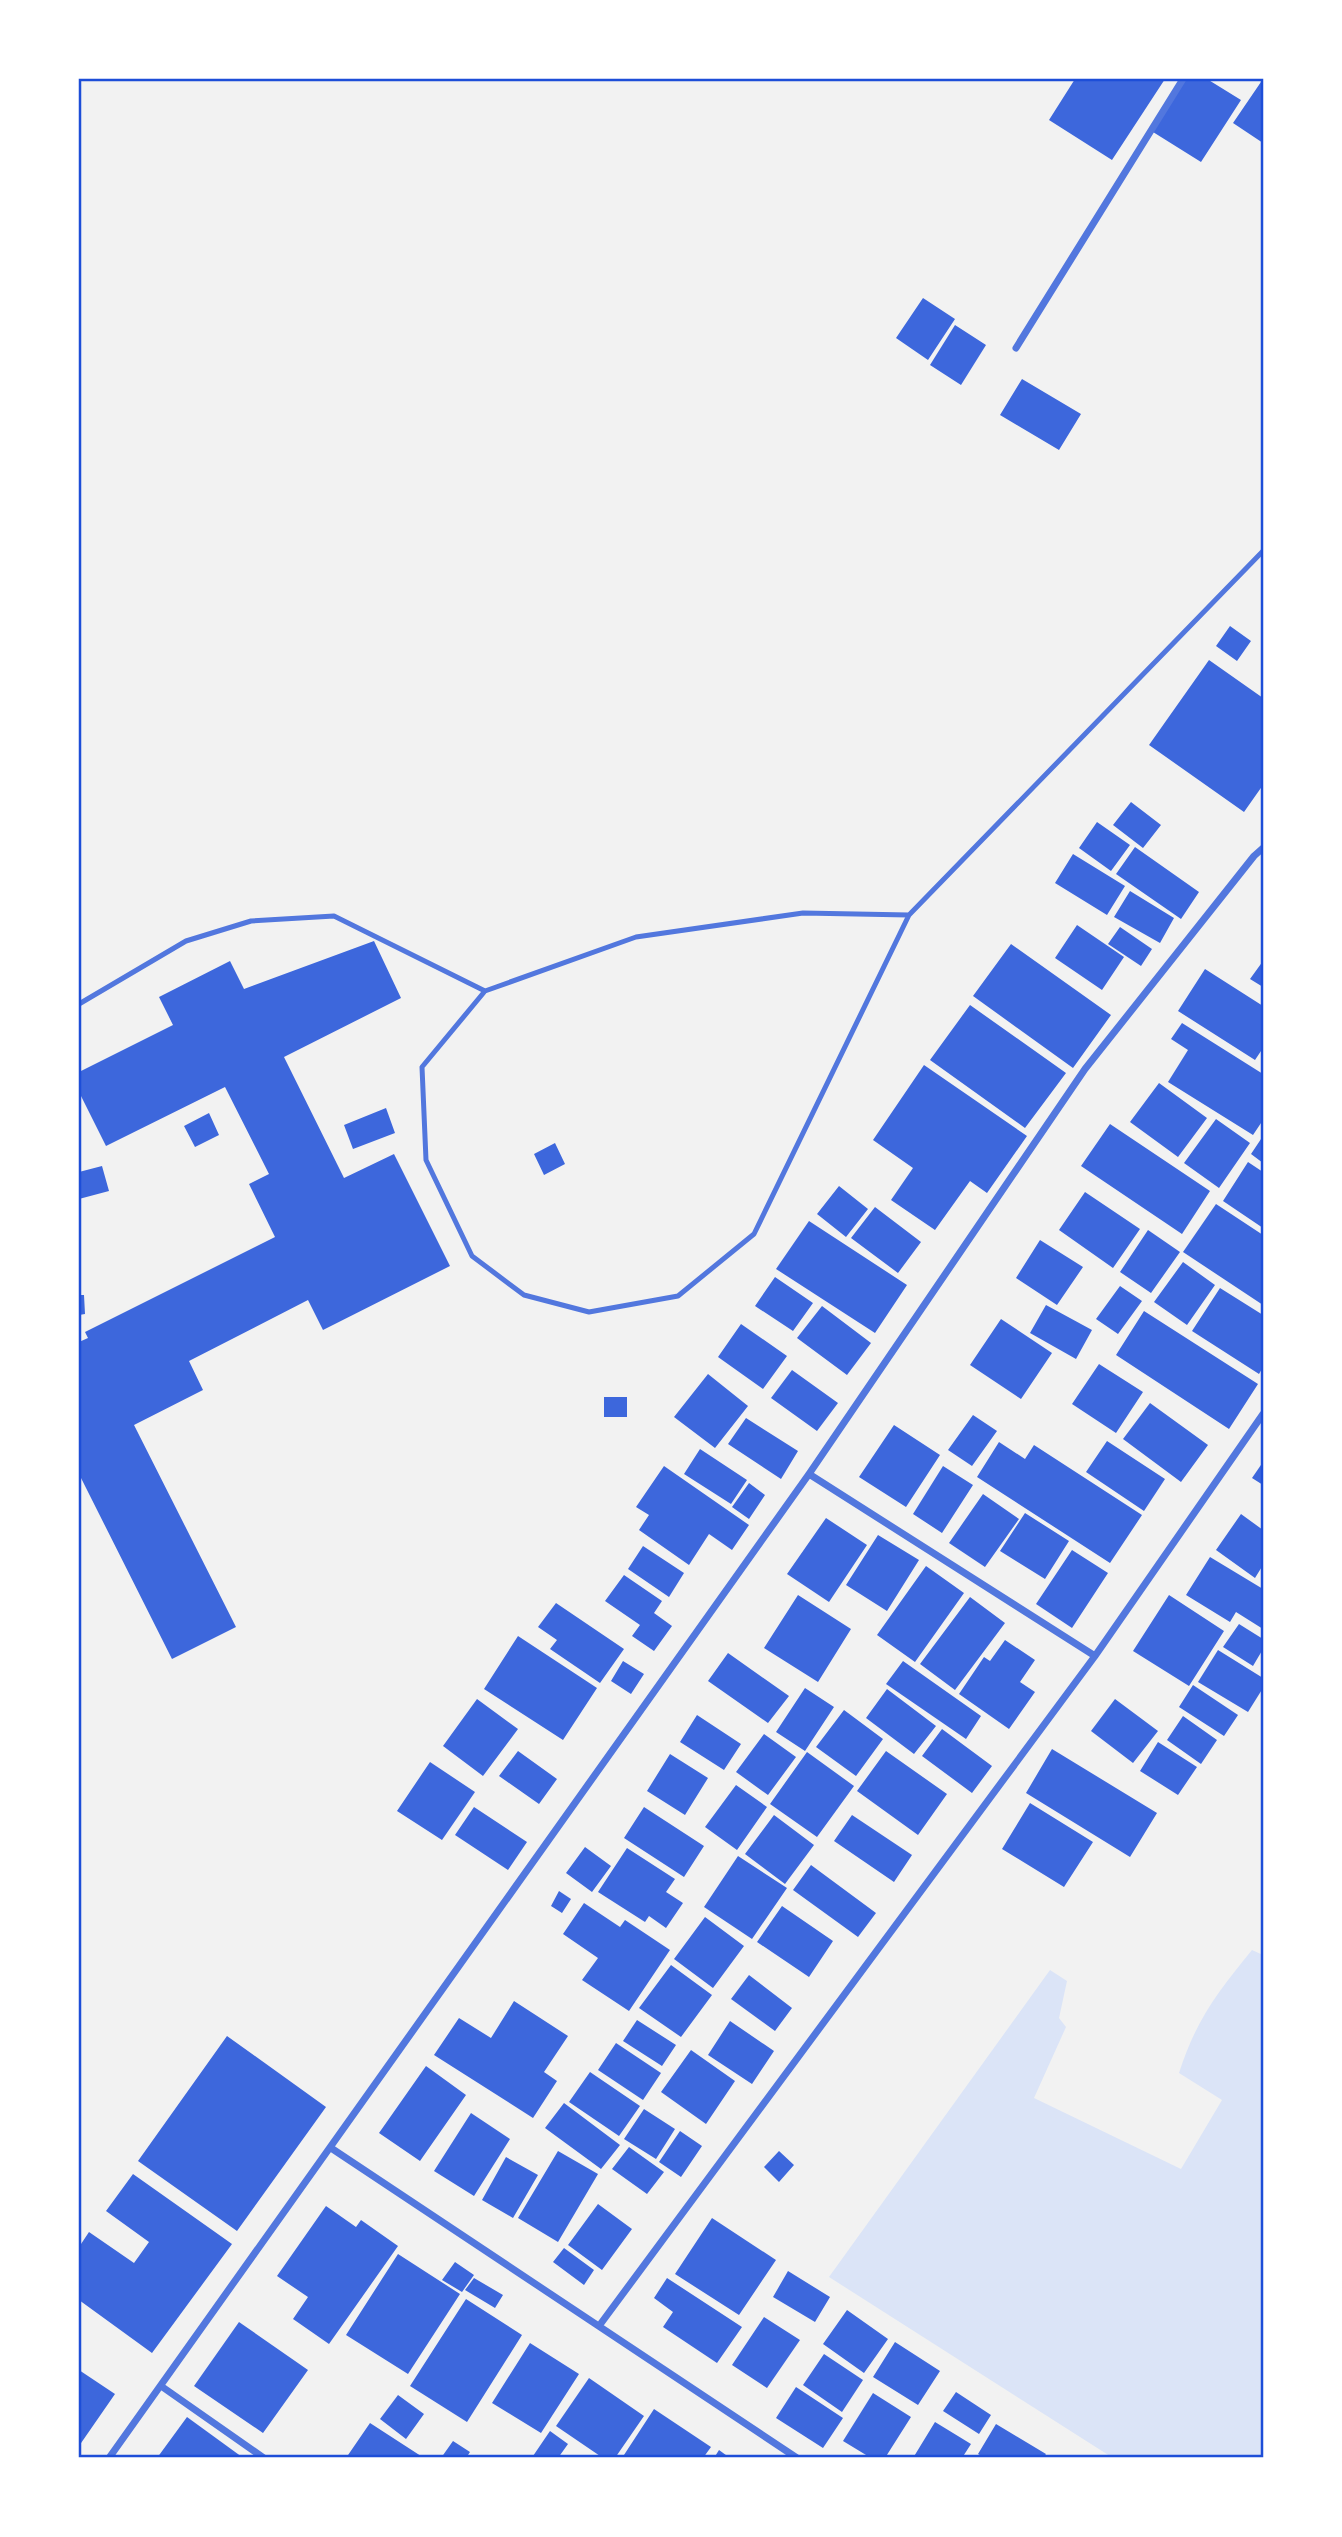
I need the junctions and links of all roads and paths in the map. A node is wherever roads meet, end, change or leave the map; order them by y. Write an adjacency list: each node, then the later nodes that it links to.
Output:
1 (1182, 79): 2 (street)
2 (1016, 348)
3 (1263, 551): 5 (lane)
4 (1263, 848): 9 (street)
5 (909, 915): 6 (lane); 6 (lane)
6 (485, 991): 7 (lane)
7 (79, 1004)
8 (1263, 1414): 10 (street)
9 (809, 1474): 10 (street); 11 (street)
10 (1095, 1656): 12 (street)
11 (331, 2148): 12 (street); 13 (street)
12 (598, 2326): 16 (street)
13 (161, 2386): 14 (street); 15 (street)
14 (109, 2458)
15 (264, 2458)
16 (797, 2458)

